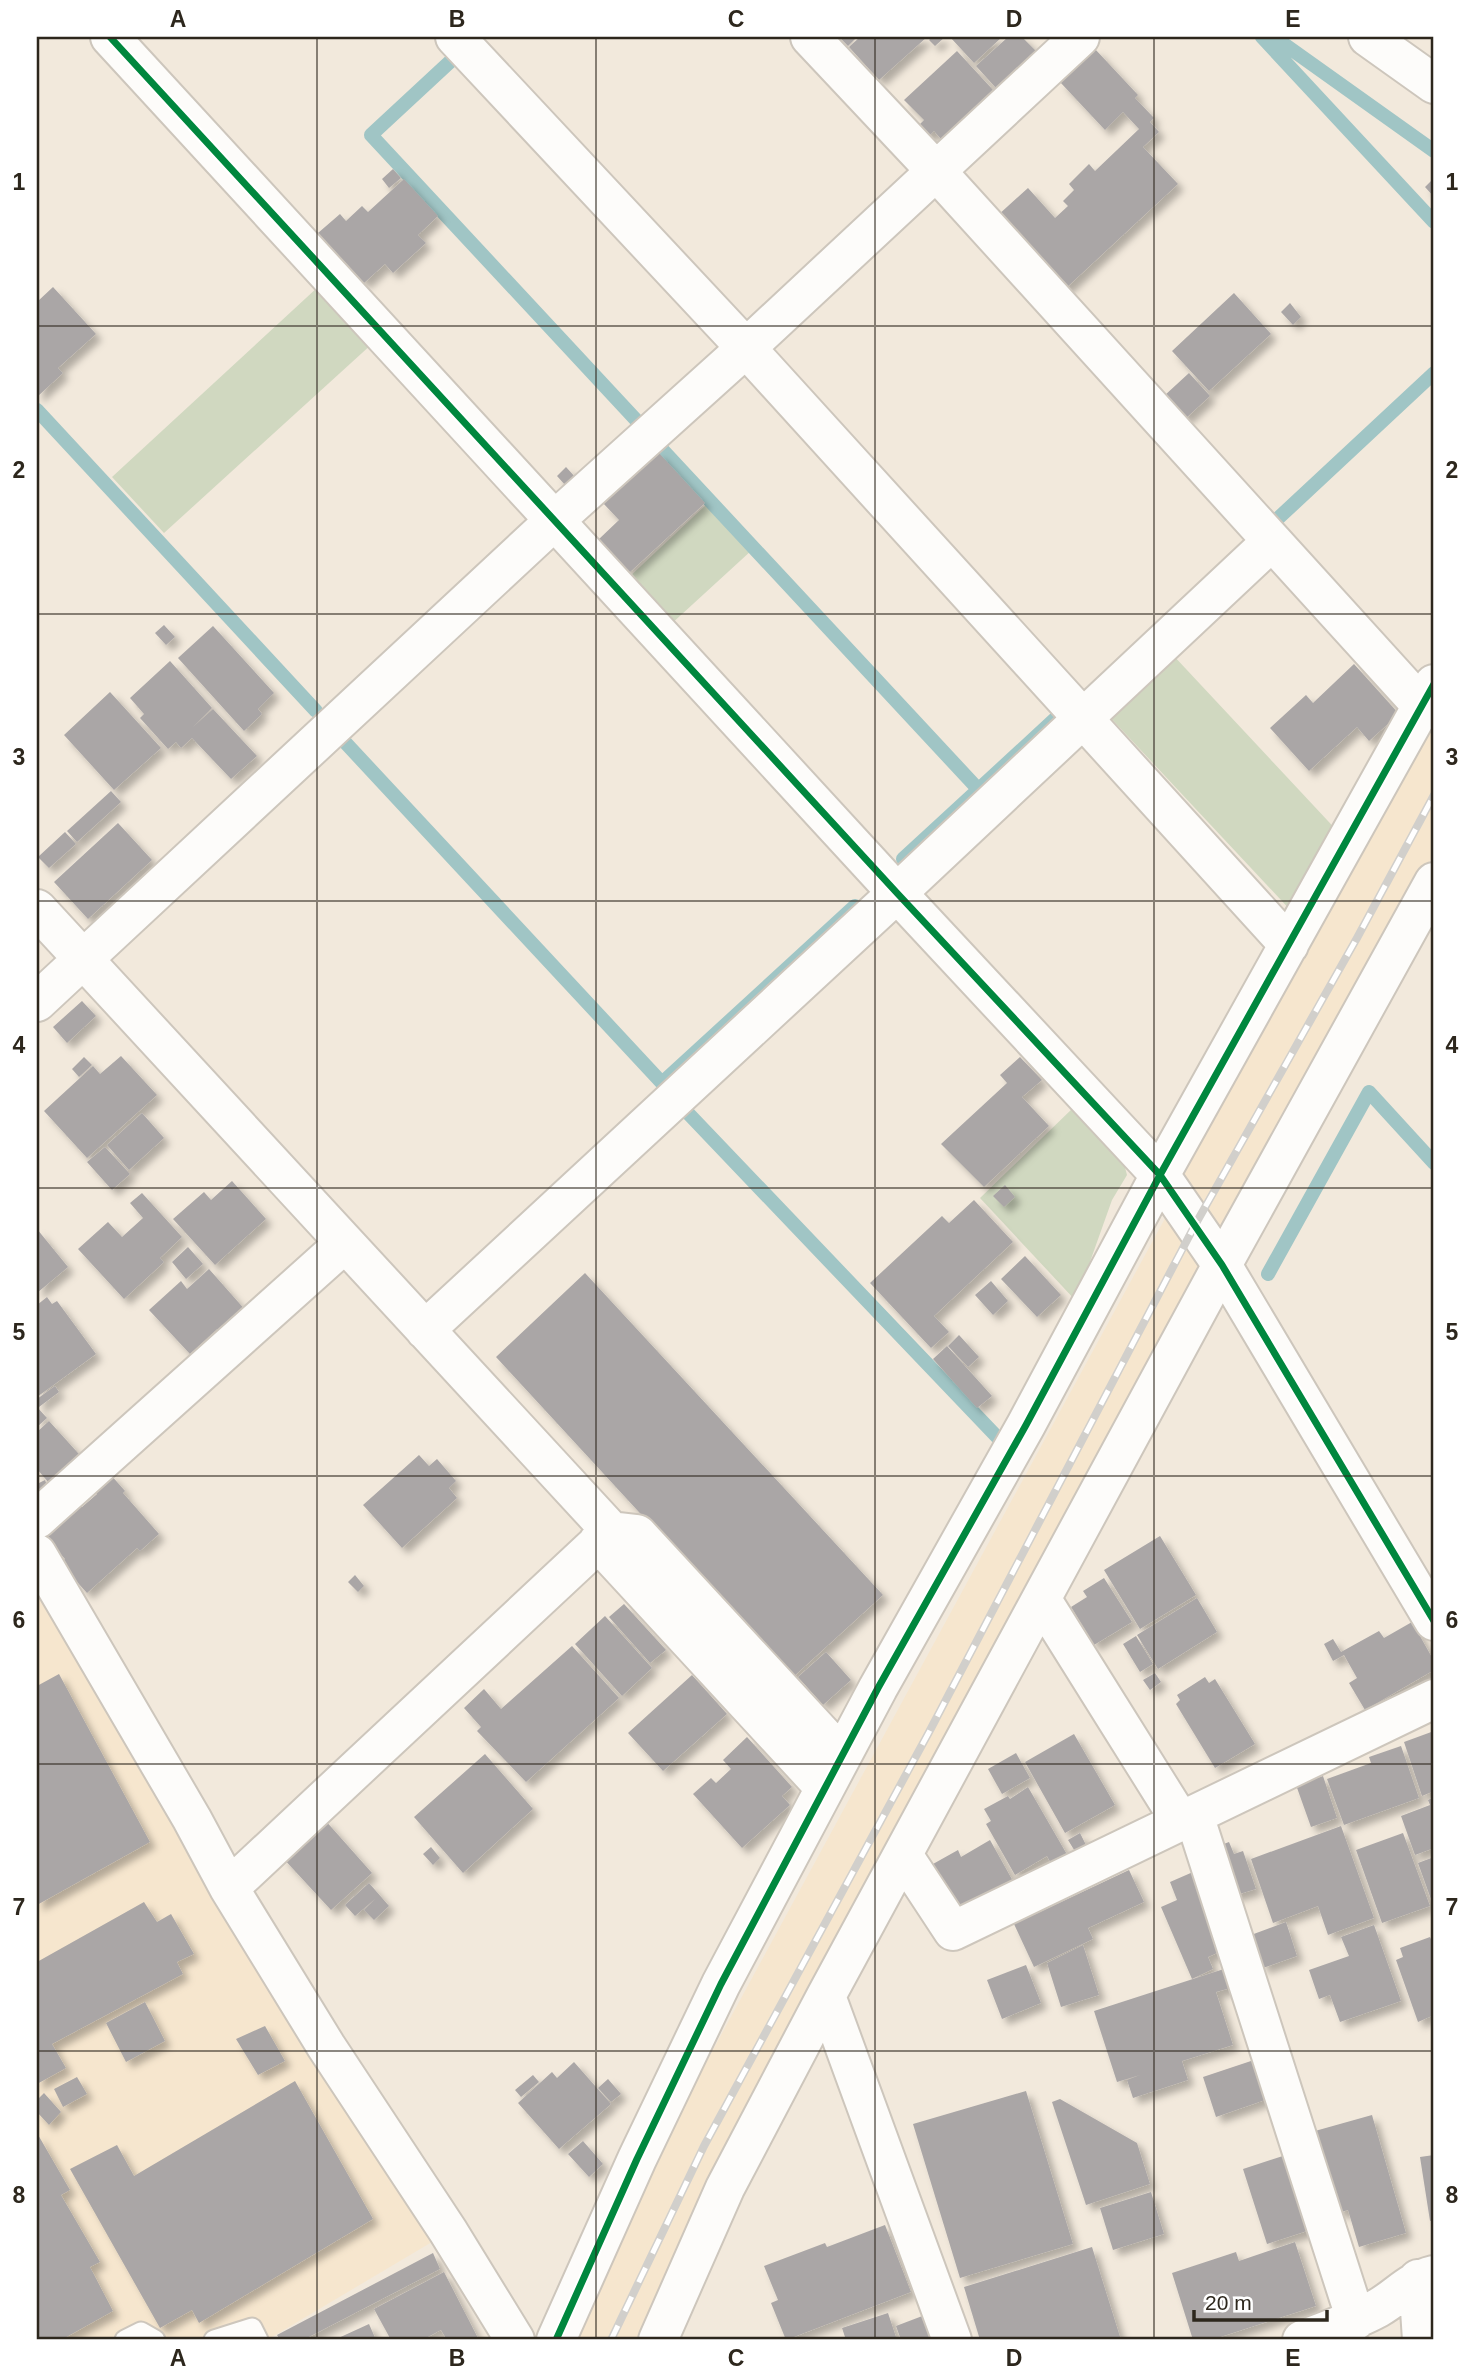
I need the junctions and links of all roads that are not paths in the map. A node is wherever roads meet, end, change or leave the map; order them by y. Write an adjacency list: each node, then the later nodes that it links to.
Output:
1 (110, 37): 9 (street)
2 (455, 37): 8 (street)
3 (810, 37): 7 (street)
4 (1080, 37): 7 (street)
5 (1368, 37): 6 (street)
6 (1434, 83)
7 (936, 171): 8 (street); 10 (street)
8 (746, 348): 9 (street); 12 (street)
9 (554, 521): 14 (street); 17 (street)
10 (1272, 541): 11 (street); 12 (street)
11 (1428, 695): 16 (street)
12 (1084, 717): 14 (street); 16 (street)
13 (1434, 882): 21 (street)
14 (897, 893): 19 (street); 22 (street)
15 (37, 909): 17 (street)
16 (1289, 945): 19 (street)
17 (83, 959): 18 (street); 20 (street)
18 (37, 1002)
19 (1160, 1175): 21 (street); 29 (street)
20 (345, 1243): 22 (street); 23 (street)
21 (1222, 1265): 26 (street); 27 (street)
22 (425, 1330): 24 (street)
23 (37, 1520)
24 (604, 1536): 29 (street); 32 (street)
25 (37, 1554): 32 (street)
26 (1042, 1600): 30 (street); 31 (street)
27 (1434, 1621)
28 (1434, 1699): 30 (street)
29 (833, 1772): 41 (street)
30 (1187, 1818): 31 (street); 35 (street)
31 (903, 1855): 33 (street)
32 (229, 1888): 40 (street)
33 (826, 1996): 42 (street); 43 (street)
34 (1426, 2277): 35 (street); 45 (street)
35 (1356, 2320): 44 (street)
36 (125, 2340): 37 (lane)
37 (155, 2340)
38 (214, 2340): 39 (lane)
39 (258, 2340)
40 (515, 2340)
41 (556, 2340)
42 (658, 2340)
43 (952, 2340)
44 (1302, 2340)
45 (1422, 2340)

